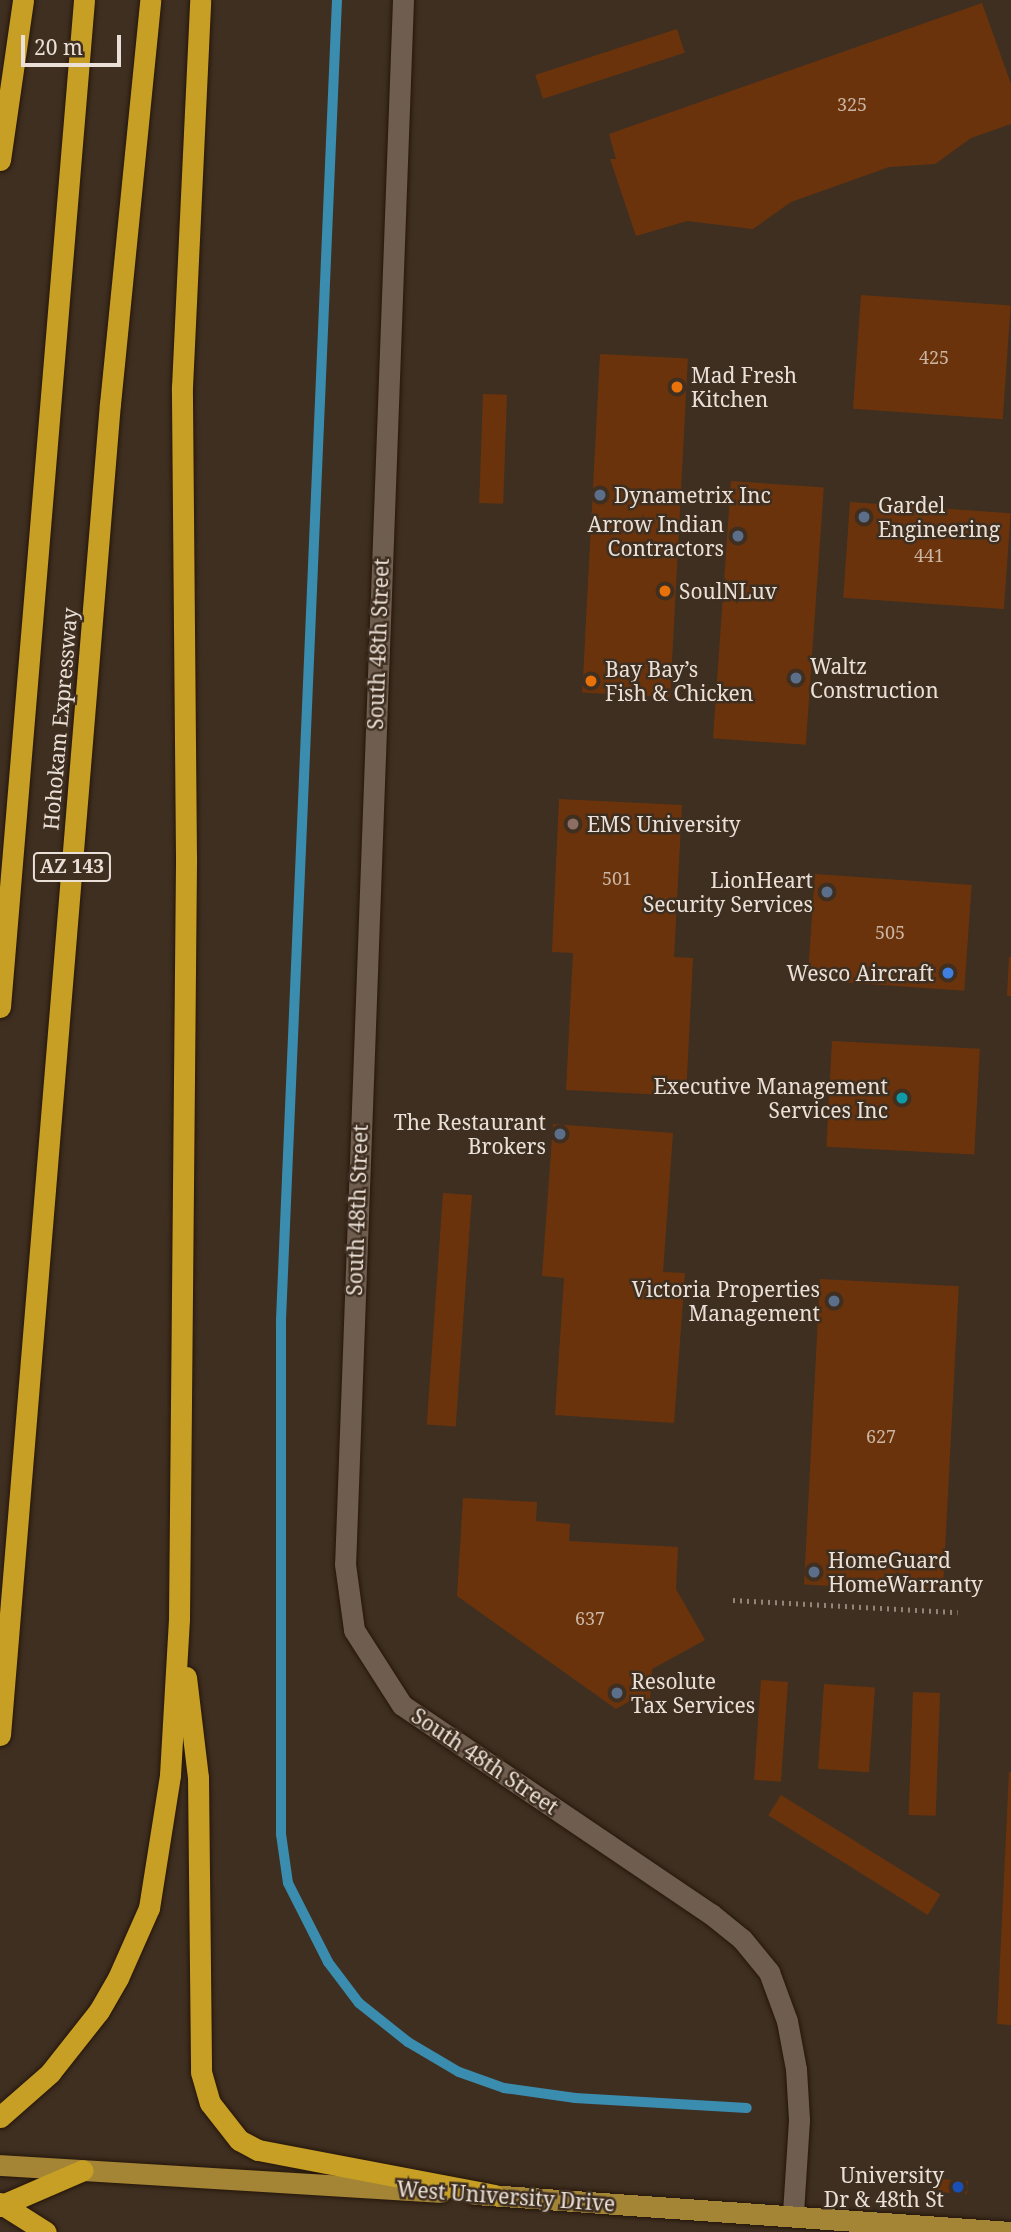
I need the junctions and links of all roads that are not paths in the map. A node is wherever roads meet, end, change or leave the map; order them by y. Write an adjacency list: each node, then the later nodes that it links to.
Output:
1 (23, 0): 6 (highway)
2 (84, 0): 7 (highway, Hohokam Expressway / AZ 143)
3 (150, 0): 9 (highway, Hohokam Expressway / AZ 143)
4 (200, 0): 8 (highway)
5 (403, 0): 15 (street, South 48th Street)
6 (0, 160)
7 (0, 1007)
8 (179, 1619): 10 (highway); 13 (highway)
9 (0, 1735)
10 (0, 2117)
11 (0, 2165): 12 (main road, West University Drive)
12 (83, 2169): 13 (main road, West University Drive); 14 (highway)
13 (494, 2195): 15 (main road, West University Drive)
14 (1, 2204): 16 (highway)
15 (789, 2223): 17 (main road, West University Drive)
16 (46, 2232)
17 (1011, 2232)

